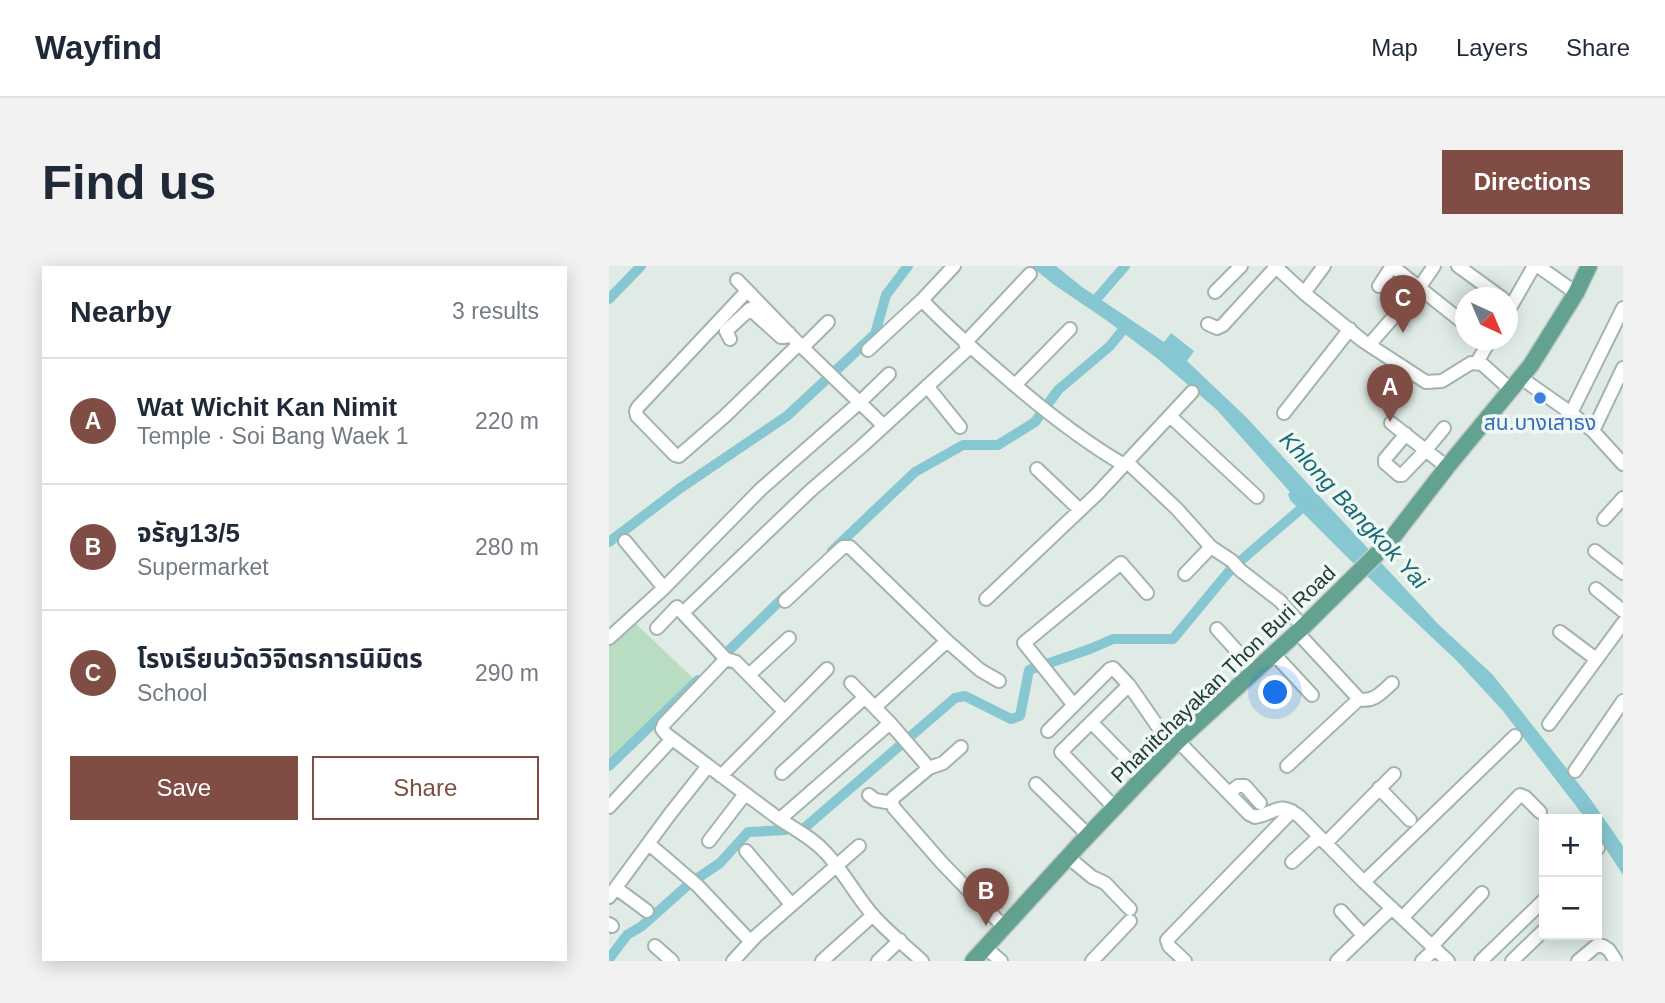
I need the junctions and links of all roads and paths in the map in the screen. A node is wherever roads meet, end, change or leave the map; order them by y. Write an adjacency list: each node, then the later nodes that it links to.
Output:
1 (954, 266): 20 (street)
2 (1241, 266): 17 (street)
3 (1324, 266): 18 (street)
4 (1392, 266): 12 (street); 14 (street)
5 (1434, 266): 14 (street)
6 (1458, 266): 13 (street)
7 (1536, 266): 15 (street); 19 (street)
8 (1589, 266): 19 (main road, Phanitchayakan Thon Buri Road)
9 (1276, 267): 18 (street); 24 (street)
10 (1030, 274): 29 (street)
11 (737, 280): 16 (street)
12 (1379, 286)
13 (1485, 287)
14 (1419, 288): 22 (street); 30 (street)
15 (1518, 290)
16 (747, 291): 27 (street); 31 (street)
17 (1216, 292)
18 (1304, 293): 26 (street)
19 (1576, 293): 37 (main road, Phanitchayakan Thon Buri Road)
20 (922, 300): 29 (street); 32 (street)
21 (1623, 308): 43 (street)
22 (1455, 316)
23 (828, 322): 31 (street)
24 (1208, 324)
25 (1070, 329): 38 (street)
26 (1350, 329): 30 (street); 42 (street)
27 (789, 333): 28 (street); 31 (street)
28 (730, 339)
29 (968, 345): 38 (street); 39 (street)
30 (1369, 345): 34 (street)
31 (801, 346): 41 (street)
32 (868, 350)
33 (1483, 350): 34 (street)
34 (1477, 362): 37 (street)
35 (1623, 368): 49 (street)
36 (889, 374): 41 (street)
37 (1516, 383): 43 (street); 54 (main road, Phanitchayakan Thon Buri Road)
38 (1015, 385): 52 (street)
39 (927, 386): 46 (street); 47 (street)
40 (1192, 392): 44 (street)
41 (860, 402): 46 (street); 65 (street)
42 (1284, 412)
43 (1571, 413): 49 (street)
44 (1170, 416): 52 (street); 56 (street)
45 (1391, 423): 50 (street)
46 (884, 426): 70 (street)
47 (960, 427)
48 (1444, 428): 51 (street)
49 (1593, 431): 53 (street)
50 (1406, 434): 51 (street); 51 (street)
51 (1426, 450): 54 (street)
52 (1125, 464): 58 (street); 61 (street)
53 (1623, 464)
54 (1447, 467): 75 (main road, Phanitchayakan Thon Buri Road)
55 (1037, 469): 58 (street)
56 (1257, 497)
57 (1623, 498): 59 (street)
58 (1080, 510): 68 (street)
59 (1604, 519)
60 (625, 541): 65 (street)
61 (1211, 547): 64 (street); 75 (street)
62 (1595, 551): 63 (street)
63 (1623, 573)
64 (1185, 574)
65 (664, 588): 77 (street)
66 (1596, 589): 71 (street)
67 (1147, 593): 93 (street)
68 (986, 599)
69 (785, 601): 79 (street)
70 (688, 608)
71 (1623, 611)
72 (1623, 623): 82 (street)
73 (657, 628): 81 (street)
74 (1217, 629): 84 (street)
75 (1300, 629): 80 (main road, Phanitchayakan Thon Buri Road); 92 (street)
76 (1559, 632): 82 (street)
77 (609, 638)
78 (789, 638): 85 (street)
79 (947, 641): 86 (street); 95 (street)
80 (1274, 654): 84 (main road, Phanitchayakan Thon Buri Road); 90 (street)
81 (723, 656): 85 (street); 102 (street)
82 (1597, 659): 99 (street)
83 (827, 669): 96 (street)
84 (1255, 671): 103 (main road, Phanitchayakan Thon Buri Road)
85 (748, 675): 96 (street)
86 (999, 681)
87 (851, 683): 91 (street)
88 (1392, 683): 92 (street)
89 (1129, 685): 93 (street); 97 (street); 103 (street)
90 (1312, 695)
91 (865, 697): 95 (street); 109 (street)
92 (1359, 699): 106 (street)
93 (1076, 701): 97 (street); 100 (street)
94 (1623, 701): 108 (street)
95 (875, 707): 98 (street)
96 (785, 712): 111 (street)
97 (1093, 720): 112 (street); 121 (street)
98 (890, 723): 107 (street); 124 (street)
99 (1549, 724)
100 (1048, 731)
101 (1515, 736): 135 (street)
102 (672, 739): 105 (street); 120 (street)
103 (1175, 744): 112 (main road, Phanitchayakan Thon Buri Road); 115 (street)
104 (961, 747): 107 (street)
105 (708, 766): 111 (street); 129 (street)
106 (1287, 766)
107 (929, 768): 118 (street)
108 (1575, 771)
109 (782, 773)
110 (1394, 774): 114 (street)
111 (720, 776): 116 (street)
112 (1144, 776): 121 (main road, Phanitchayakan Thon Buri Road)
113 (1036, 784): 126 (street)
114 (1379, 788): 125 (street); 127 (street)
115 (1229, 793): 119 (street); 122 (street)
116 (745, 794): 124 (street); 128 (street)
117 (869, 795): 118 (street)
118 (892, 803): 145 (street)
119 (1260, 803)
120 (609, 807)
121 (1115, 807): 126 (main road, Phanitchayakan Thon Buri Road)
122 (1292, 811): 127 (street); 161 (street)
123 (1540, 812): 144 (street)
124 (780, 819): 134 (street)
125 (1410, 820)
126 (1088, 835): 132 (main road, Phanitchayakan Thon Buri Road)
127 (1322, 840): 133 (street); 135 (street)
128 (709, 841)
129 (649, 844): 136 (street); 149 (street)
130 (859, 846): 134 (street)
131 (746, 851): 138 (street)
132 (1068, 857): 145 (main road, Phanitchayakan Thon Buri Road); 160 (street)
133 (1292, 862)
134 (835, 866): 138 (street); 143 (street)
135 (1364, 882): 140 (street)
136 (612, 892): 141 (street)
137 (1482, 893): 152 (street)
138 (792, 904): 149 (street)
139 (1539, 905): 165 (street)
140 (1392, 908): 144 (street); 146 (street)
141 (647, 911)
142 (1341, 911): 146 (street)
143 (873, 915): 148 (street); 155 (street)
144 (1402, 918): 152 (street)
145 (1004, 927): 151 (main road, Phanitchayakan Thon Buri Road)
146 (1363, 935): 162 (street)
147 (1539, 935): 166 (street)
148 (900, 940): 156 (street); 157 (street)
149 (750, 942): 154 (street)
150 (655, 946): 153 (street)
151 (985, 947): 158 (main road, Phanitchayakan Thon Buri Road); 159 (street)
152 (1434, 947): 163 (street); 164 (street)
153 (672, 961)
154 (733, 961)
155 (822, 961)
156 (878, 961)
157 (922, 961)
158 (973, 961)
159 (1001, 961)
160 (1092, 961)
161 (1185, 961)
162 (1337, 961)
163 (1422, 961)
164 (1448, 961)
165 (1481, 961)
166 (1512, 961)
167 (1578, 961): 168 (street)
168 (1616, 961)

